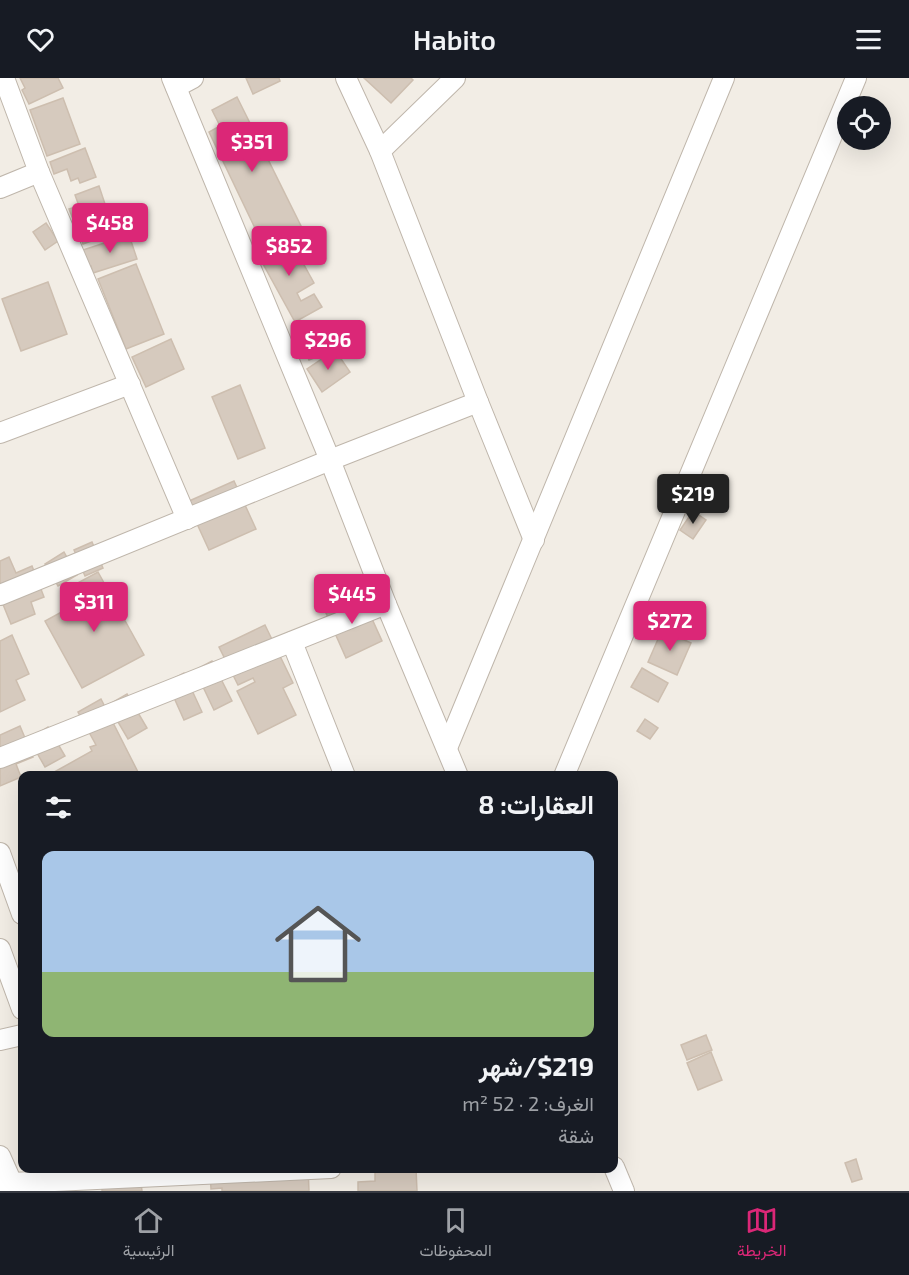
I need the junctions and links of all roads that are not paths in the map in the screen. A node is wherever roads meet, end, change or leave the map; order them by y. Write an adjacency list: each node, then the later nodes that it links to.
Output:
1 (4, 78): 8 (street)
2 (346, 78): 7 (street)
3 (455, 78): 7 (street)
4 (724, 78): 15 (street)
5 (856, 78): 23 (street)
6 (180, 81): 13 (street)
7 (380, 151): 11 (street)
8 (39, 172): 9 (street); 10 (street)
9 (0, 188)
10 (130, 384): 12 (street); 14 (street)
11 (478, 402): 13 (street); 15 (street)
12 (0, 433)
13 (330, 460): 14 (street); 17 (street)
14 (187, 519): 16 (street)
15 (534, 540): 19 (street)
16 (0, 595)
17 (386, 604): 18 (street); 19 (street)
18 (292, 642): 20 (street); 21 (street)
19 (447, 748): 22 (street)
20 (0, 758)
21 (343, 771)
22 (456, 771)
23 (566, 771)
24 (1, 862): 25 (street)
25 (18, 904)
26 (0, 949): 27 (street)
27 (18, 998)
28 (18, 1036): 29 (street)
29 (0, 1040)
30 (0, 1156): 33 (street)
31 (235, 1173): 33 (street)
32 (616, 1173): 34 (street)
33 (6, 1185)
34 (624, 1191)

